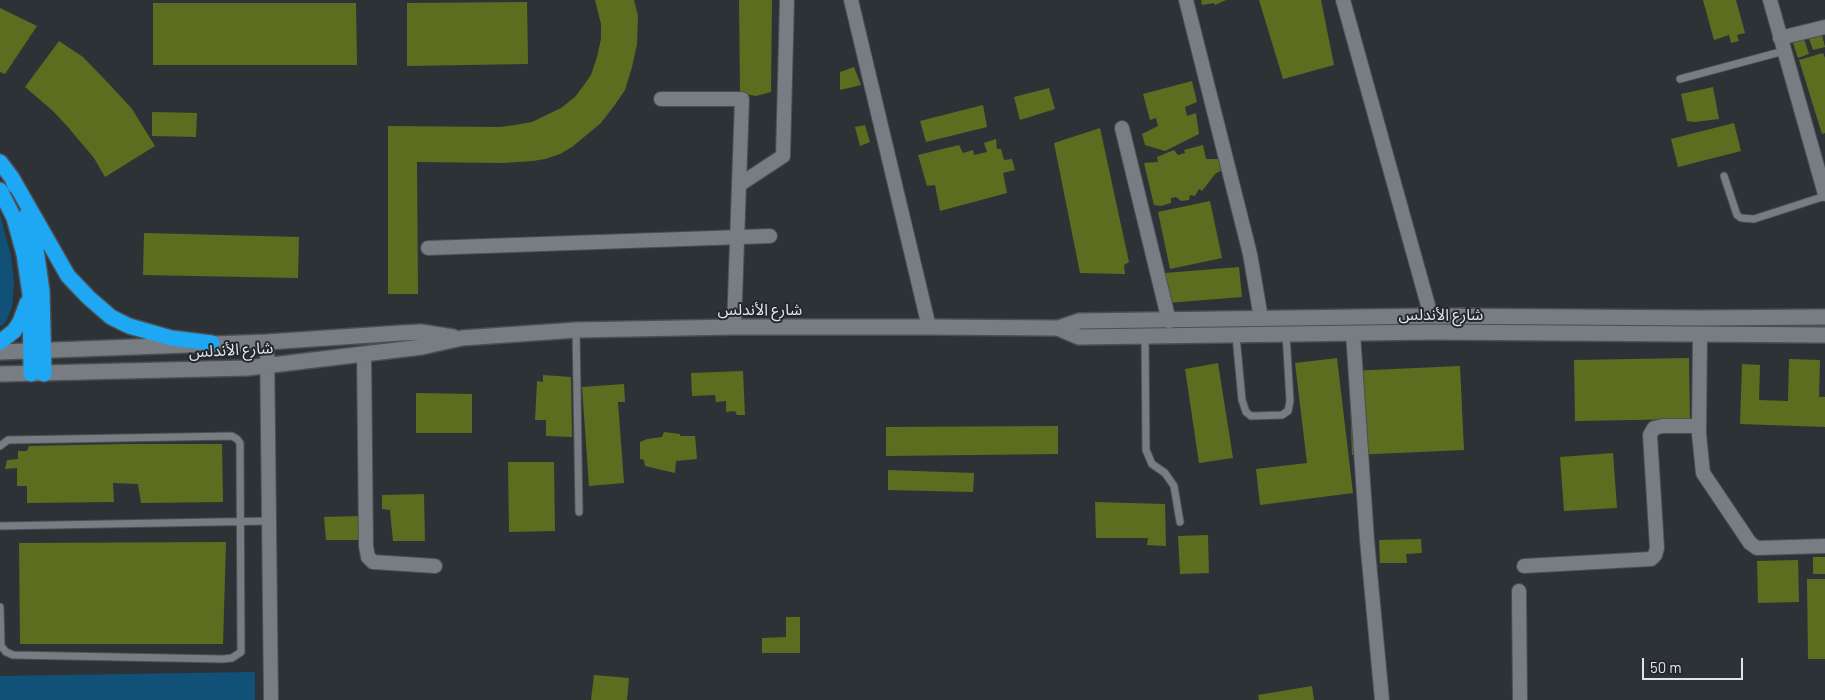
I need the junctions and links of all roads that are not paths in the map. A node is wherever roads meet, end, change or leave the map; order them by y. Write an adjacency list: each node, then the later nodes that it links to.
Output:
1 (787, 0): 14 (street)
2 (851, 0): 27 (street)
3 (1186, 0): 23 (street)
4 (1343, 0): 21 (street)
5 (1770, 0): 7 (street)
6 (1825, 27): 7 (street)
7 (1782, 44): 8 (lane); 16 (street)
8 (1680, 79)
9 (661, 99): 14 (street)
10 (1122, 128): 25 (street)
11 (0, 162): 13 (highway)
12 (1724, 176): 16 (lane)
13 (12, 178): 40 (highway); 42 (highway)
14 (739, 185): 18 (street)
15 (0, 190): 20 (highway)
16 (1825, 195)
17 (770, 236): 18 (street)
18 (738, 238): 19 (street); 26 (street)
19 (428, 248)
20 (30, 294): 38 (highway); 42 (highway)
21 (1431, 316): 23 (main road, شارع الأندلس); 24 (main road, شارع الأندلس)
22 (1825, 317): 24 (main road, شارع الأندلس)
23 (1261, 318): 25 (main road, شارع الأندلس)
24 (1744, 318): 36 (main road)
25 (1169, 321): 28 (main road, شارع الأندلس)
26 (734, 327): 27 (main road, شارع الأندلس); 29 (main road, شارع الأندلس)
27 (929, 327): 28 (main road, شارع الأندلس)
28 (1058, 328): 33 (main road, شارع الأندلس)
29 (576, 330): 37 (main road, شارع الأندلس); 49 (lane)
30 (1353, 333): 31 (main road, شارع الأندلس); 35 (main road, شارع الأندلس); 60 (street)
31 (1286, 334): 34 (main road, شارع الأندلس); 34 (lane)
32 (1825, 335): 36 (main road, شارع الأندلس)
33 (1145, 336): 34 (main road, شارع الأندلس); 52 (lane)
34 (1236, 336)
35 (1700, 336): 36 (main road, شارع الأندلس); 47 (street)
36 (1744, 336)
37 (462, 338): 39 (main road, شارع الأندلس); 43 (main road, شارع الأندلس)
38 (0, 342)
39 (267, 342): 40 (main road, شارع الأندلس); 44 (street)
40 (212, 343): 42 (main road, شارع الأندلس)
41 (0, 352): 42 (main road, شارع الأندلس)
42 (38, 352): 46 (highway)
43 (364, 354): 44 (main road, شارع الأندلس); 55 (street)
44 (268, 366): 46 (main road, شارع الأندلس); 51 (street)
45 (0, 374): 46 (main road, شارع الأندلس)
46 (38, 374)
47 (1699, 426): 54 (street); 56 (street)
48 (0, 446): 50 (lane)
49 (579, 512)
50 (239, 521): 51 (lane); 53 (lane); 58 (lane)
51 (270, 521): 59 (street)
52 (1180, 522)
53 (0, 526)
54 (1825, 546)
55 (435, 566)
56 (1524, 566)
57 (1519, 592): 61 (street)
58 (0, 607)
59 (271, 700)
60 (1382, 700)
61 (1520, 700)

